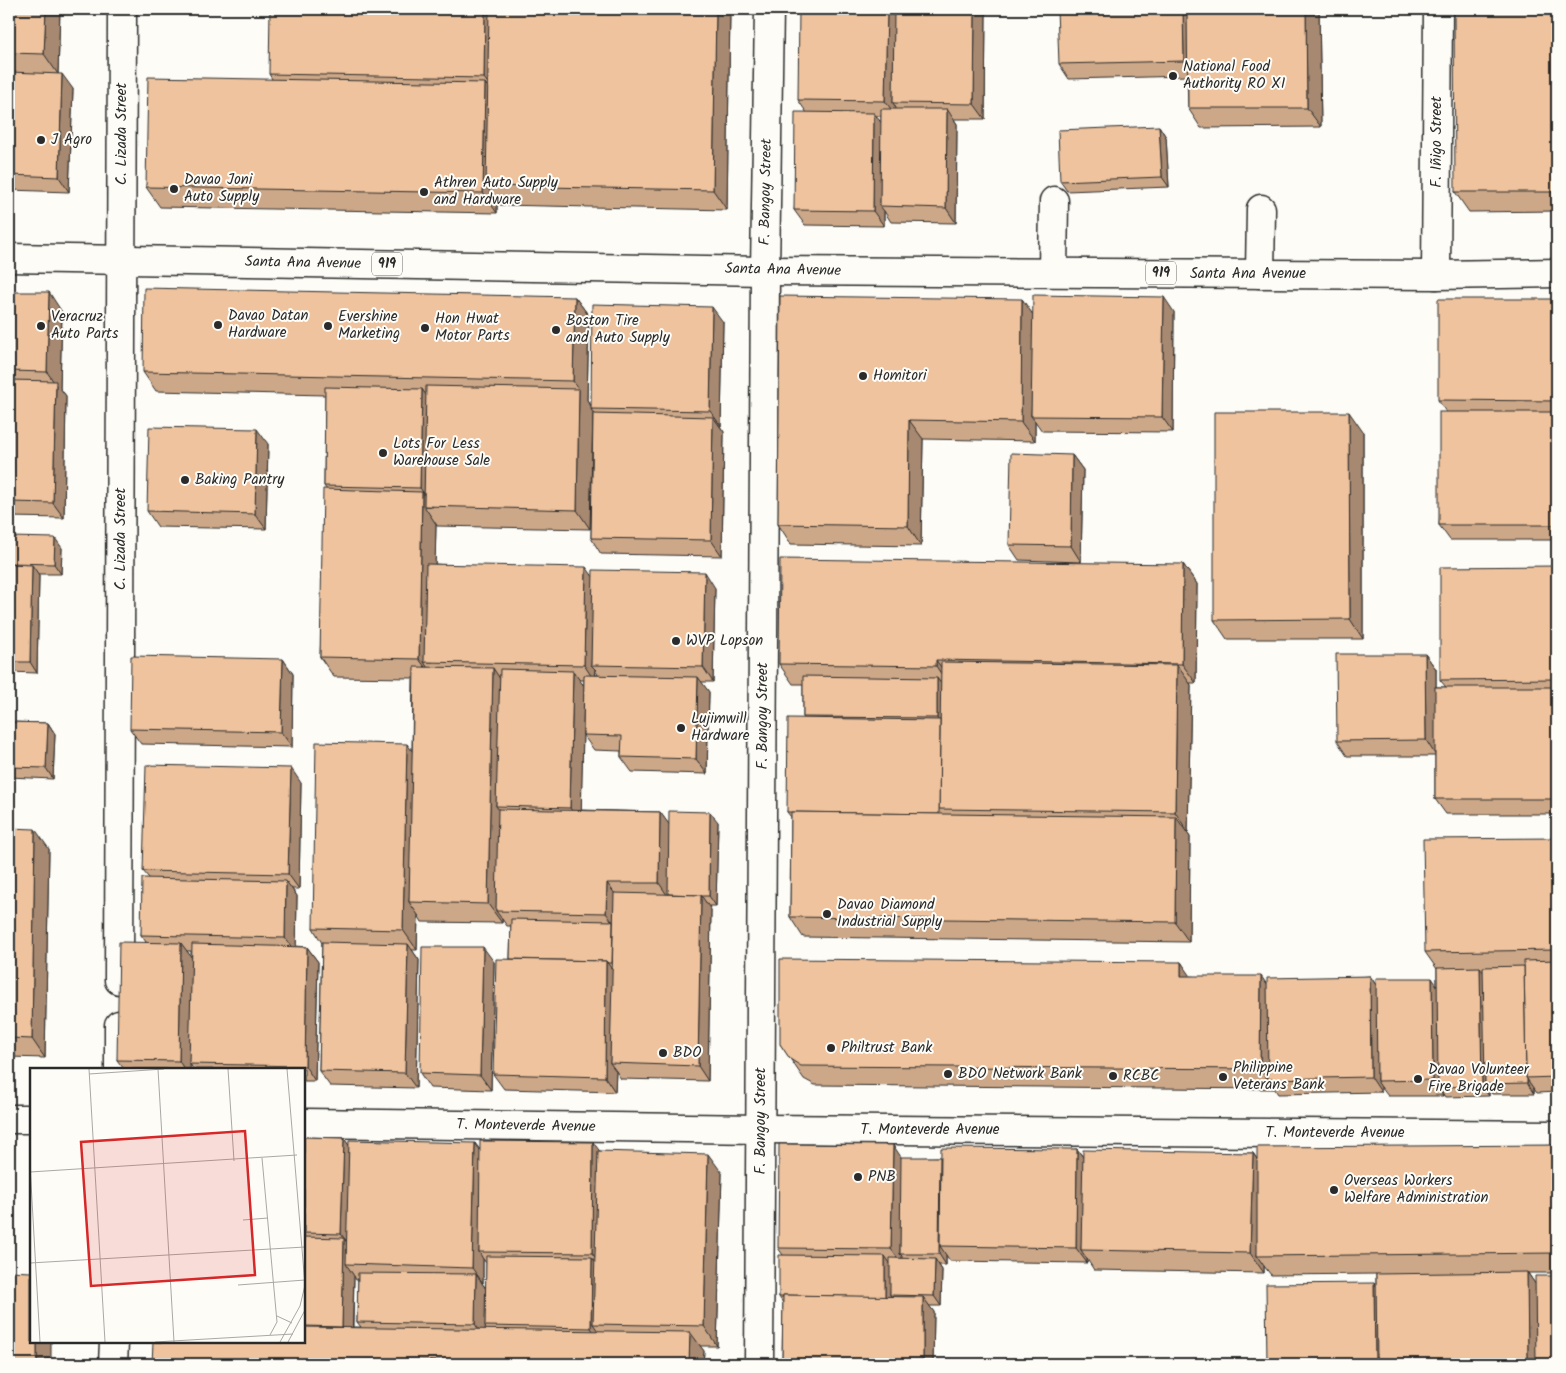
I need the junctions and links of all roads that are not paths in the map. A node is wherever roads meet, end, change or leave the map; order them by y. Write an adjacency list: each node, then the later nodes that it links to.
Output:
1 (122, 9): 7 (street, C. Lizada Street)
2 (769, 9): 8 (street, F. Bangoy Street)
3 (1438, 9): 12 (street, F. Iñigo Street)
4 (1054, 201): 9 (street)
5 (1261, 209): 11 (street)
6 (9, 258): 7 (street, Santa Ana Avenue / 919)
7 (122, 260): 8 (street, Santa Ana Avenue / 919); 13 (street, C. Lizada Street)
8 (765, 271): 9 (street, Santa Ana Avenue / 919); 17 (street, F. Bangoy Street)
9 (1053, 272): 11 (street, Santa Ana Avenue / 919)
10 (1557, 273): 12 (street, Santa Ana Avenue / 919)
11 (1260, 274): 12 (street, Santa Ana Avenue / 919)
12 (1436, 275)
13 (119, 1068)
14 (9, 1119): 15 (street)
15 (30, 1119)
16 (305, 1123): 17 (street, T. Monteverde Avenue)
17 (761, 1129): 18 (street, T. Monteverde Avenue); 21 (street, F. Bangoy Street)
18 (1557, 1135)
19 (114, 1343): 20 (street)
20 (113, 1364)
21 (759, 1364)

